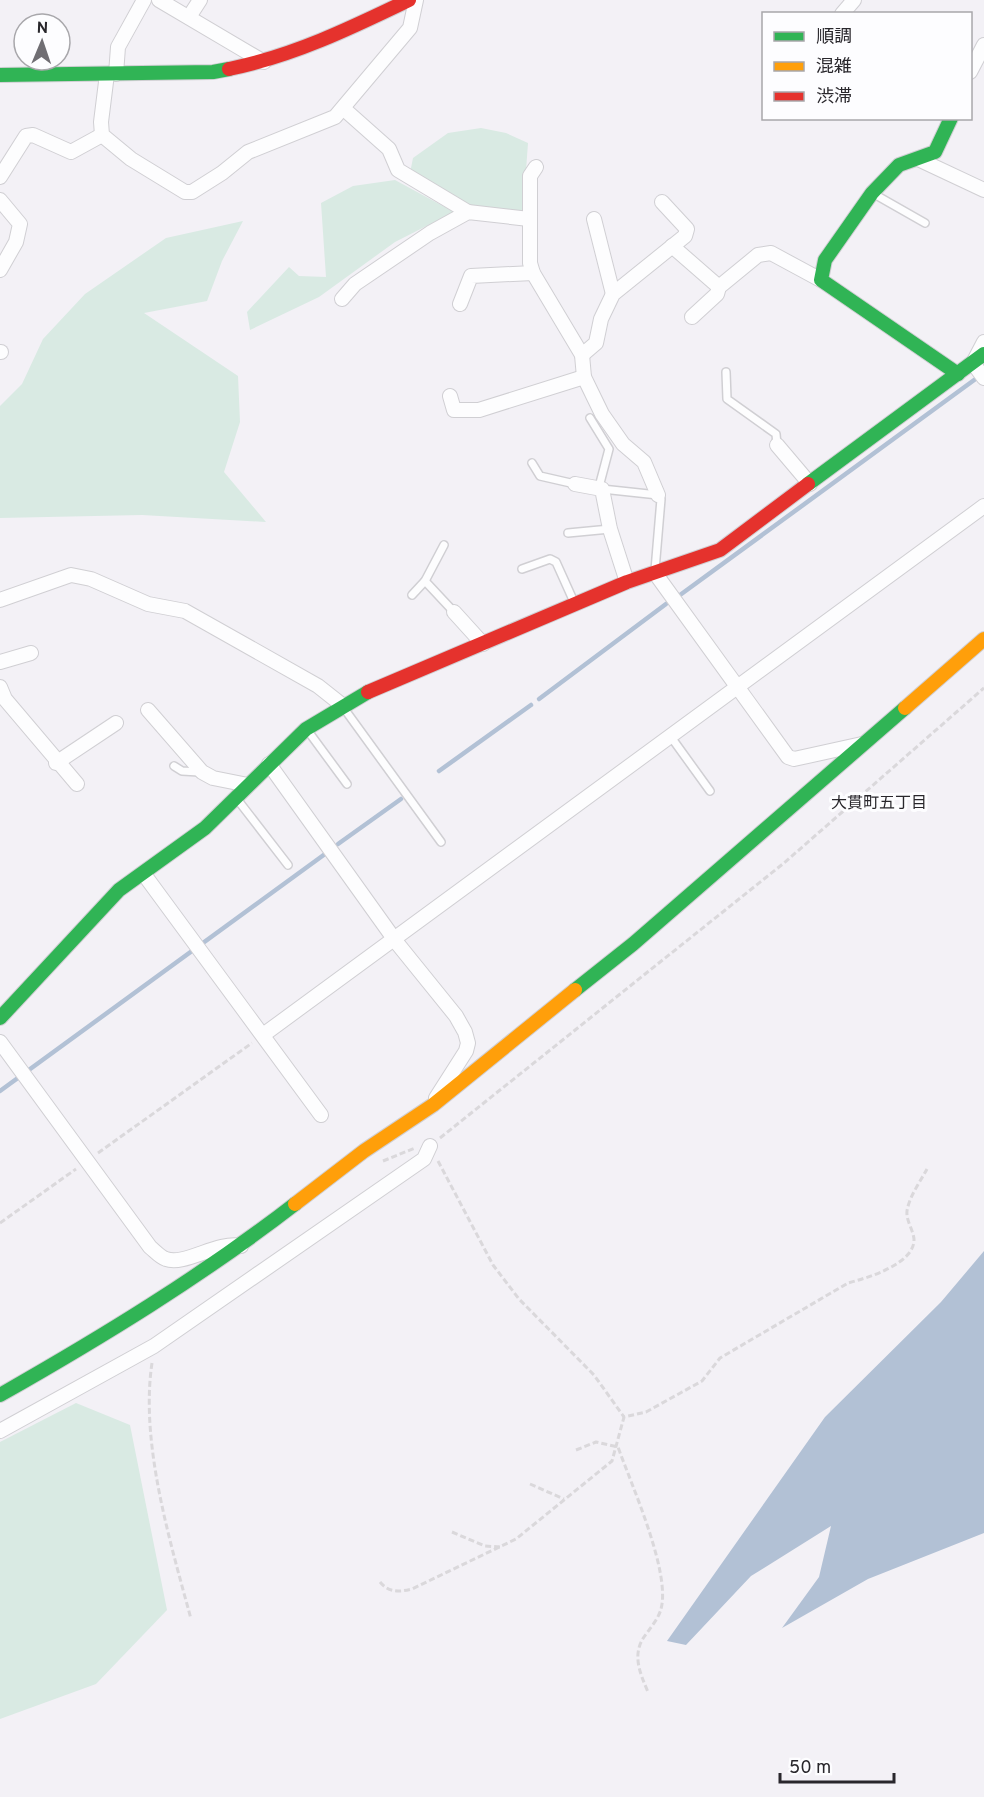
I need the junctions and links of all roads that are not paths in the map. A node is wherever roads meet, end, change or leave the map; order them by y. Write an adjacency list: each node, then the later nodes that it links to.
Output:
1 (144, 0): 12 (street)
2 (159, 0): 8 (street)
3 (200, 0): 8 (street)
4 (409, 0): 10 (street)
5 (416, 0): 14 (street)
6 (854, 0): 7 (street)
7 (844, 12)
8 (189, 17): 10 (street)
9 (984, 45): 11 (street)
10 (264, 62): 12 (street)
11 (972, 68)
12 (112, 74): 13 (street); 16 (street)
13 (0, 75)
14 (344, 109): 16 (street); 24 (street)
15 (950, 120): 17 (street)
16 (102, 135): 19 (street)
17 (918, 159): 20 (street); 21 (street)
18 (536, 167): 25 (street)
19 (0, 177)
20 (984, 190)
21 (872, 193): 27 (lane); 31 (street)
22 (0, 200): 29 (street)
23 (662, 202): 28 (street)
24 (468, 212): 25 (street); 34 (street)
25 (529, 219): 30 (street)
26 (594, 219): 33 (street)
27 (925, 223)
28 (672, 246): 32 (street); 33 (street)
29 (0, 270)
30 (533, 273): 35 (street); 39 (street)
31 (821, 280): 32 (street); 42 (street)
32 (719, 286): 36 (street)
33 (613, 294): 39 (street)
34 (342, 299)
35 (460, 304)
36 (692, 317)
37 (984, 342): 40 (street)
38 (984, 354): 40 (street)
39 (582, 355): 43 (street)
40 (973, 363): 42 (street); 44 (street)
41 (726, 372): 47 (lane)
42 (958, 374): 50 (street)
43 (584, 377): 45 (street); 52 (street)
44 (984, 378)
45 (450, 396)
46 (590, 418): 51 (lane)
47 (777, 445): 50 (street)
48 (532, 463): 49 (lane)
49 (574, 483): 51 (street)
50 (810, 484): 58 (street)
51 (602, 489): 52 (lane); 54 (street)
52 (658, 495): 58 (lane)
53 (984, 506): 70 (street)
54 (610, 529): 55 (lane); 60 (street)
55 (568, 533)
56 (444, 545): 59 (lane)
57 (522, 569): 63 (lane)
58 (655, 573): 60 (street); 70 (street)
59 (425, 581): 61 (lane); 64 (lane)
60 (627, 582): 63 (street)
61 (412, 595)
62 (0, 600): 71 (street)
63 (575, 604): 66 (street)
64 (454, 612): 66 (street)
65 (984, 639): 76 (street)
66 (483, 644): 71 (street)
67 (31, 653): 68 (street)
68 (0, 662)
69 (0, 687): 77 (street)
70 (737, 689): 75 (street); 76 (street)
71 (342, 705): 74 (street); 86 (lane)
72 (148, 710): 80 (street)
73 (116, 723): 77 (street)
74 (306, 729): 78 (street); 82 (lane)
75 (671, 737): 84 (lane); 89 (street)
76 (866, 743): 93 (street)
77 (56, 763): 81 (street)
78 (269, 764): 83 (street); 89 (street)
79 (174, 766): 80 (lane)
80 (202, 772): 83 (street)
81 (77, 784)
82 (347, 784)
83 (248, 785): 85 (street)
84 (710, 791)
85 (237, 799): 87 (lane); 88 (street)
86 (441, 842)
87 (288, 865)
88 (143, 873): 90 (street); 91 (street)
89 (394, 936): 91 (street); 93 (street)
90 (0, 1018)
91 (263, 1035): 94 (street)
92 (0, 1042): 96 (street)
93 (433, 1105): 96 (street)
94 (321, 1115)
95 (430, 1146): 98 (street)
96 (241, 1246): 97 (street)
97 (0, 1395)
98 (0, 1431)

